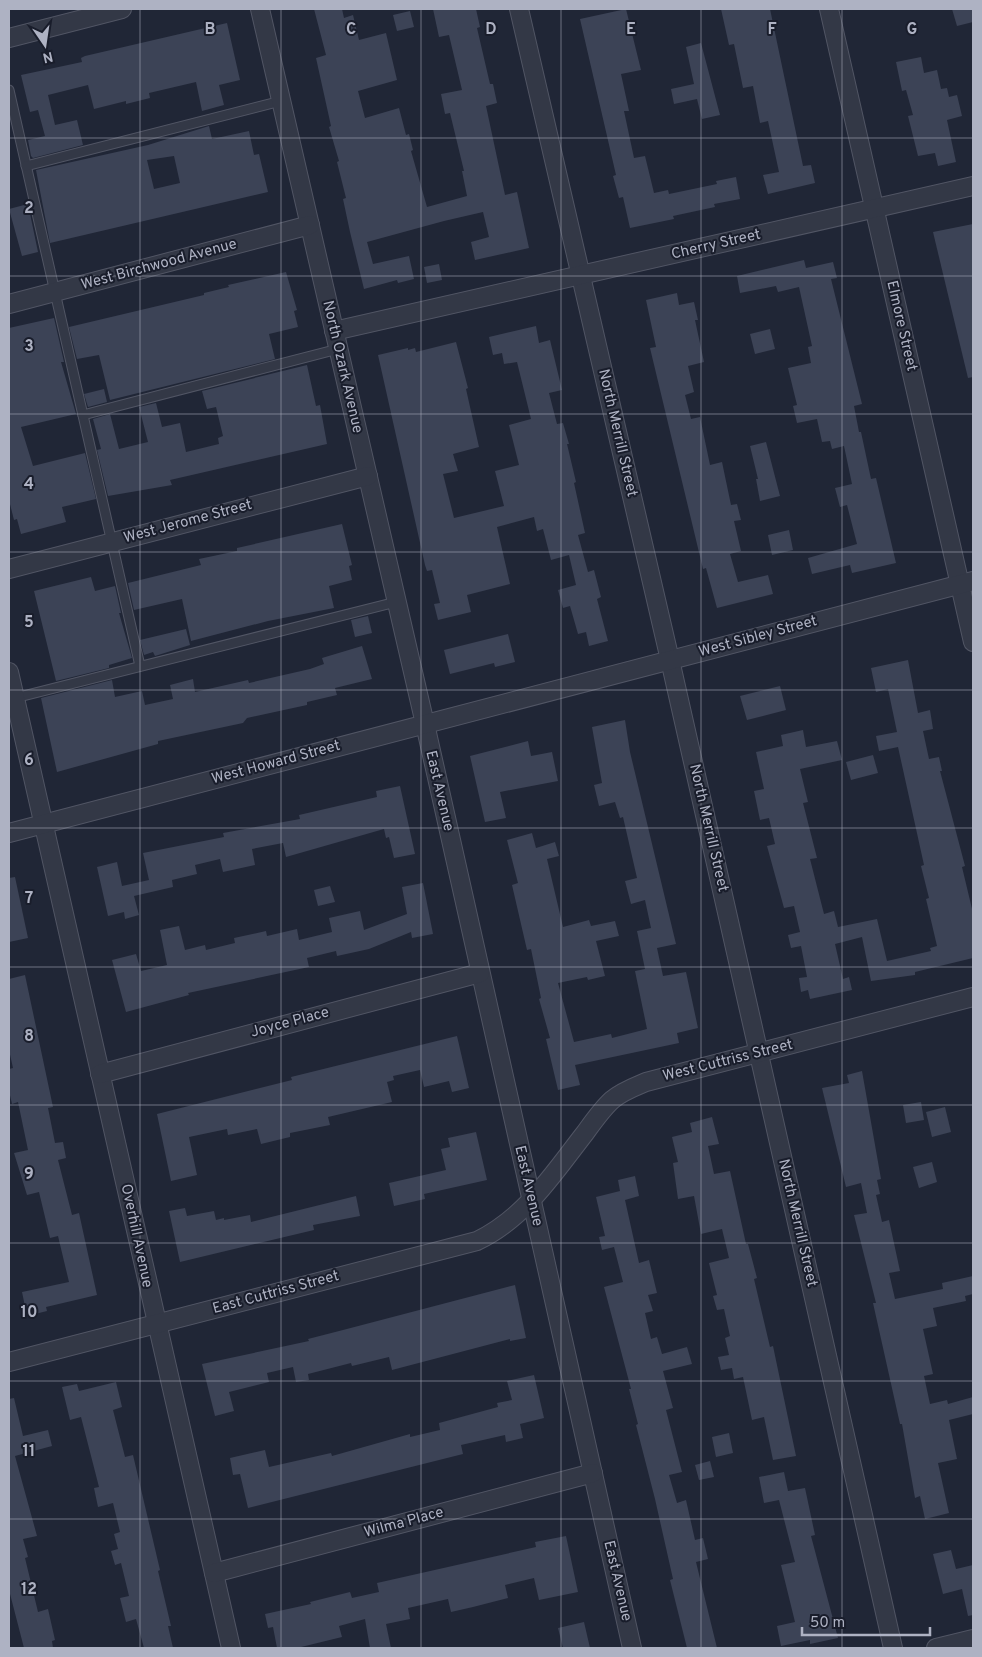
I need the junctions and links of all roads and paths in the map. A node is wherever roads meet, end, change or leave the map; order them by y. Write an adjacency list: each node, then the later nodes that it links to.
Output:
1 (122, 9): 5 (street)
2 (260, 9): 7 (street, North Ozark Avenue)
3 (519, 9): 12 (street, North Merrill Street)
4 (829, 9): 10 (street, Elmore Street)
5 (9, 38)
6 (9, 90): 8 (lane)
7 (282, 101): 8 (lane); 11 (street, North Ozark Avenue)
8 (26, 166): 13 (lane)
9 (973, 186): 10 (street, Cherry Street)
10 (875, 209): 12 (street, Cherry Street); 21 (street, Elmore Street)
11 (310, 225): 13 (street, West Birchwood Avenue); 15 (street, North Ozark Avenue)
12 (580, 276): 15 (street, Cherry Street); 24 (street, North Merrill Street)
13 (55, 292): 14 (street, West Birchwood Avenue); 17 (lane)
14 (9, 304)
15 (334, 331): 16 (street, North Ozark Avenue)
16 (338, 349): 17 (lane); 18 (street, North Ozark Avenue)
17 (83, 415): 19 (lane)
18 (368, 476): 19 (street, West Jerome Street); 22 (street, North Ozark Avenue)
19 (112, 542): 20 (street, West Jerome Street); 25 (lane)
20 (9, 569)
21 (967, 582): 23 (street, Elmore Street); 24 (street, West Sibley Street)
22 (396, 602): 25 (lane); 29 (street, North Ozark Avenue)
23 (973, 642)
24 (670, 660): 27 (street, West Sibley Street); 34 (street, North Merrill Street)
25 (140, 666): 28 (lane)
26 (9, 672): 28 (street, Overhill Avenue)
27 (542, 694): 29 (street, West Howard Street)
28 (15, 698): 30 (street, Overhill Avenue)
29 (424, 724): 30 (street, West Howard Street); 32 (street, East Avenue)
30 (43, 824): 31 (street, West Howard Street); 35 (street, Overhill Avenue)
31 (9, 833)
32 (480, 972): 35 (street, Joyce Place); 36 (street, East Avenue)
33 (973, 997): 34 (street, West Cuttriss Street)
34 (758, 1053): 36 (street, West Cuttriss Street); 44 (street, North Merrill Street)
35 (100, 1074): 37 (street, Overhill Avenue)
36 (532, 1202): 37 (street, East Cuttriss Street); 39 (street, East Avenue)
37 (155, 1324): 38 (street, East Cuttriss Street); 40 (street, Overhill Avenue)
38 (9, 1362)
39 (593, 1473): 40 (street, Wilma Place); 43 (street, East Avenue)
40 (214, 1572): 42 (street, Overhill Avenue)
41 (973, 1639): 45 (street)
42 (231, 1648)
43 (632, 1648)
44 (893, 1648)
45 (936, 1648)

